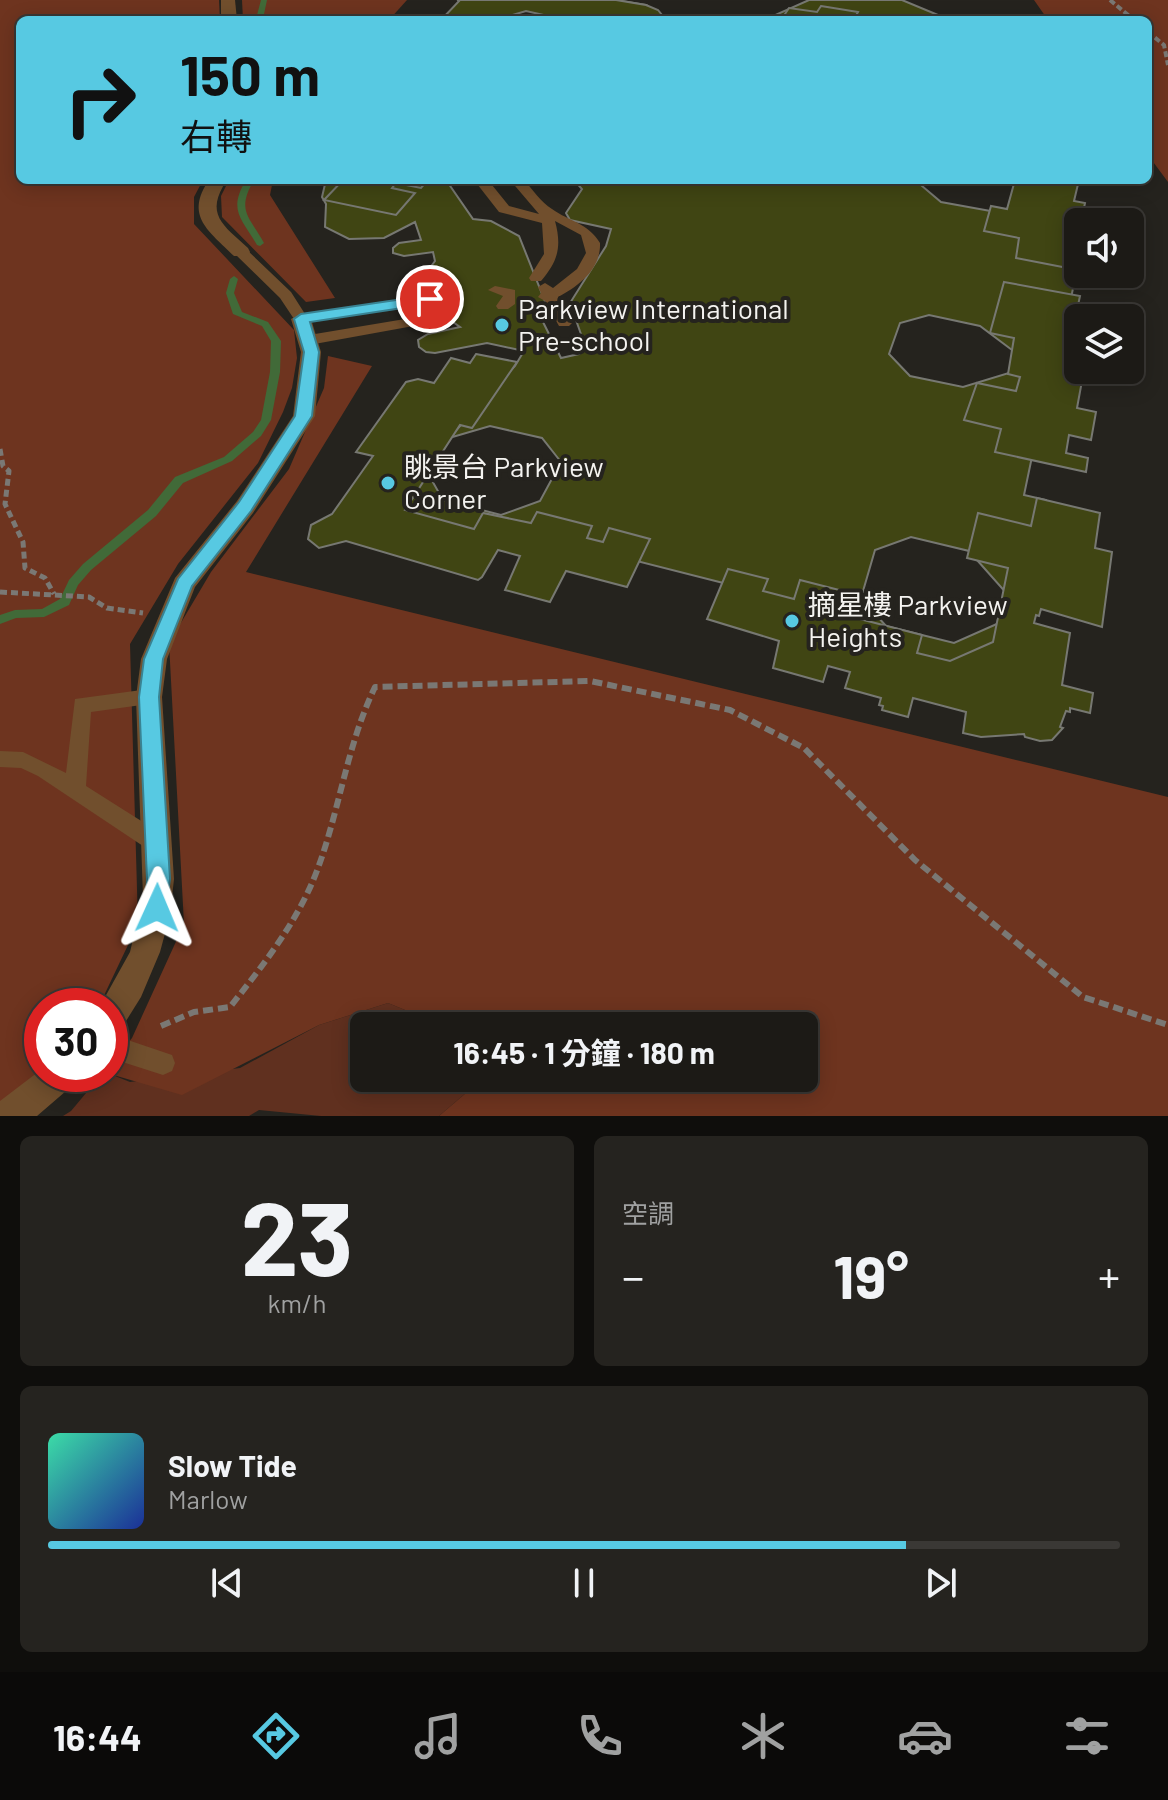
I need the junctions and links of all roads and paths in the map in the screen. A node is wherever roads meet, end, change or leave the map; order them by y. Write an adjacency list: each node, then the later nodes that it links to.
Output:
1 (1110, 0): 2 (path)
2 (1129, 16)
3 (1152, 35): 4 (path)
4 (1168, 65)
5 (215, 184): 9 (street)
6 (484, 184): 8 (lane)
7 (520, 184): 8 (lane)
8 (547, 216): 11 (lane); 11 (lane)
9 (241, 252): 16 (lane)
10 (495, 290): 13 (lane)
11 (548, 296): 15 (lane)
12 (430, 299): 16 (lane)
13 (503, 306)
14 (447, 316): 16 (lane)
15 (564, 323)
16 (305, 329): 21 (street)
17 (0, 449): 19 (path)
18 (0, 592): 19 (path)
19 (54, 595): 20 (path)
20 (107, 608)
21 (149, 697): 23 (lane); 24 (street)
22 (0, 759): 23 (lane)
23 (75, 792): 24 (lane)
24 (157, 843): 25 (street)
25 (127, 988)
26 (1168, 1025): 27 (path)
27 (161, 1026)
28 (128, 1052): 29 (lane)
29 (163, 1063)
30 (37, 1092): 31 (street)
31 (6, 1116)

